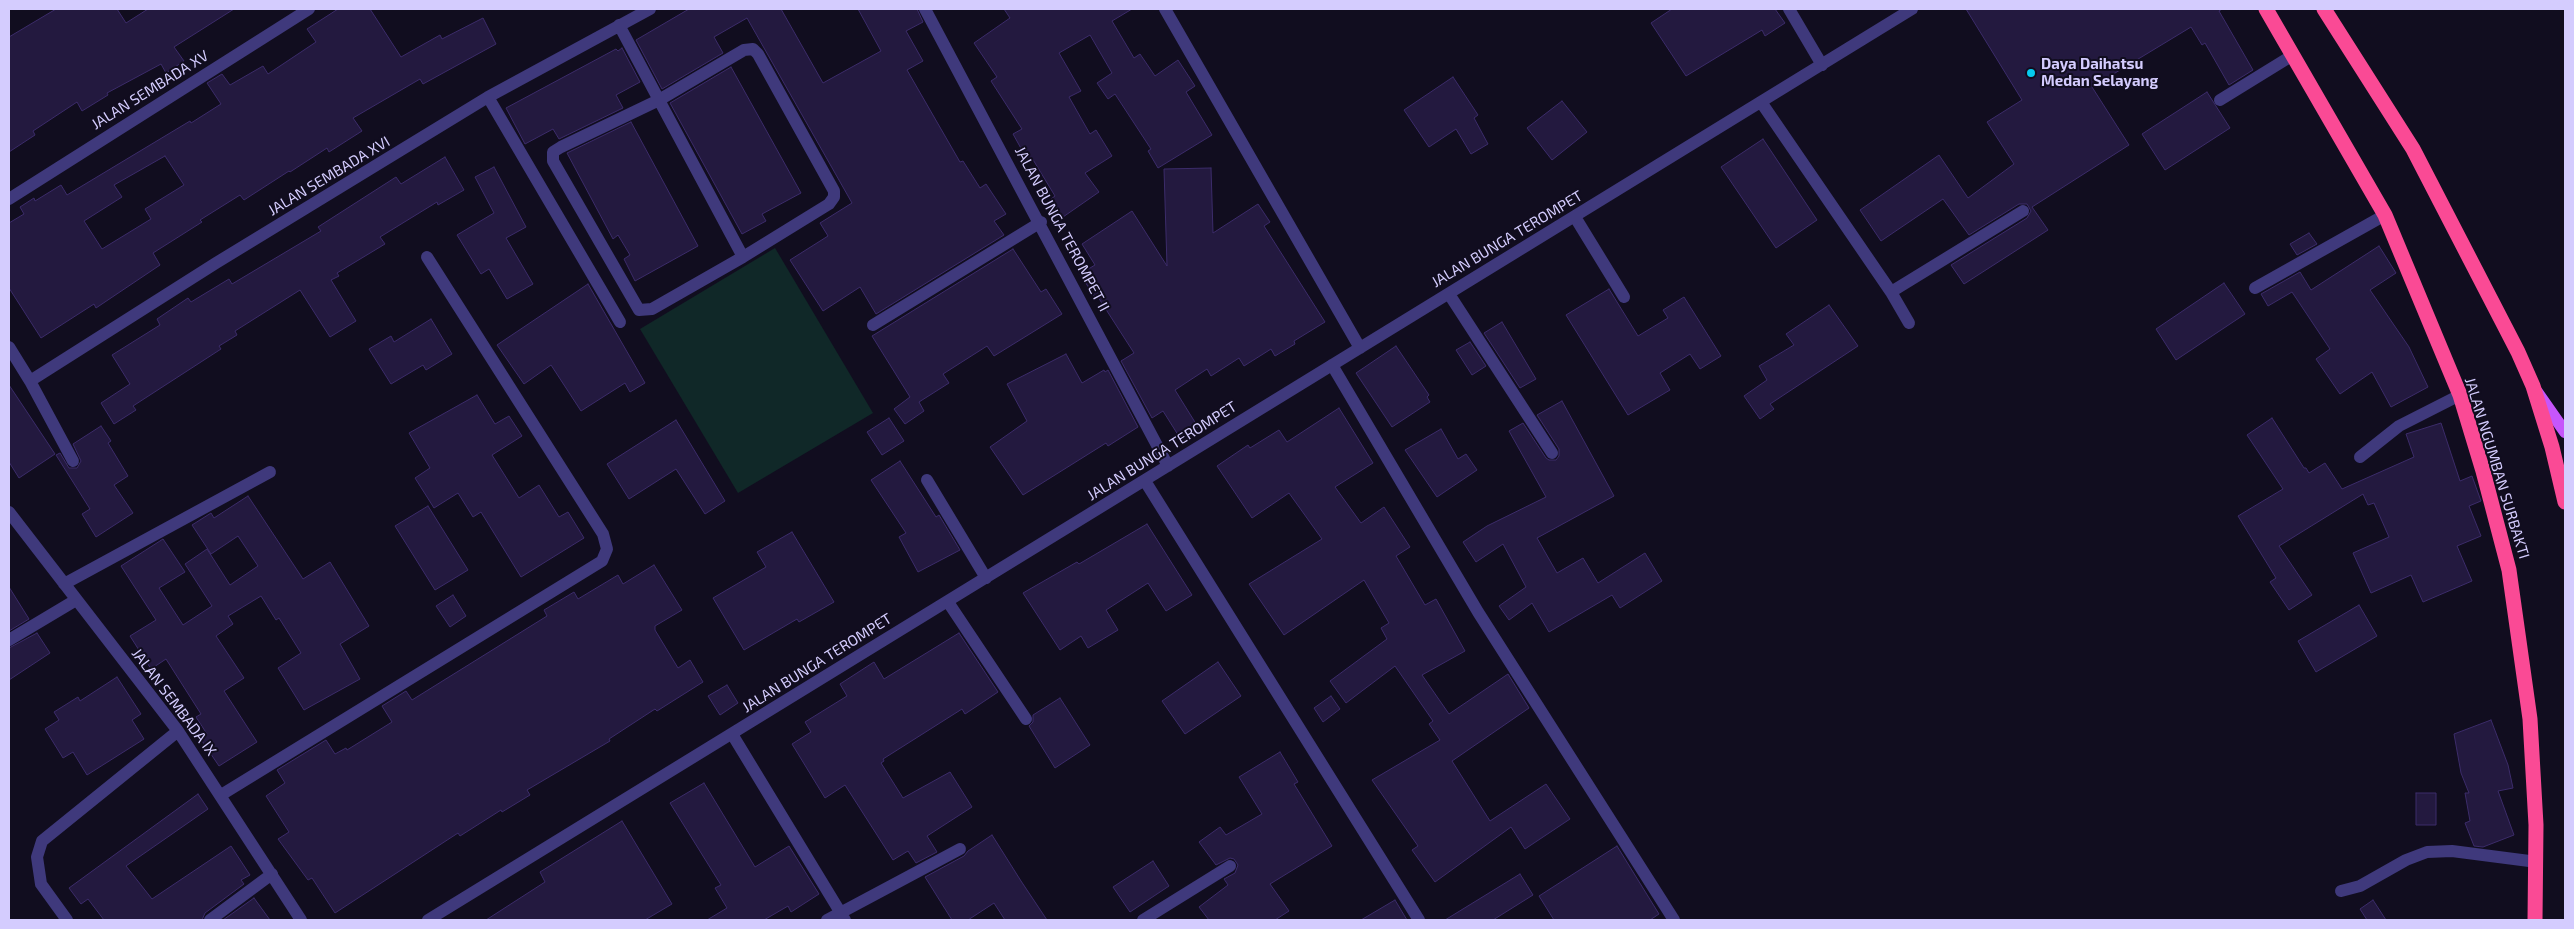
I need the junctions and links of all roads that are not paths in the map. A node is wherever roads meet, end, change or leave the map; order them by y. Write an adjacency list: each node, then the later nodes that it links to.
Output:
1 (309, 9): 16 (street, JALAN SEMBADA XV)
2 (650, 9): 9 (street, JALAN SEMBADA XVI)
3 (925, 9): 20 (street, JALAN BUNGA TEROMPET II)
4 (1165, 9): 31 (street)
5 (1789, 9): 11 (street)
6 (1912, 9): 11 (street, JALAN BUNGA TEROMPET)
7 (2266, 9): 10 (highway, JALAN NGUMBAN SURBAKTI)
8 (2324, 9): 34 (highway)
9 (619, 25): 12 (street, JALAN SEMBADA XVI); 13 (street)
10 (2292, 56): 14 (street); 18 (highway, JALAN NGUMBAN SURBAKTI)
11 (1822, 65): 15 (street, JALAN BUNGA TEROMPET)
12 (488, 97): 27 (street); 33 (street, JALAN SEMBADA XVI)
13 (659, 100): 22 (street); 22 (street); 22 (street)
14 (2220, 100)
15 (1761, 102): 19 (street, JALAN BUNGA TEROMPET); 24 (street)
16 (9, 198)
17 (2023, 211): 24 (street)
18 (2385, 215): 23 (street); 35 (highway, JALAN NGUMBAN SURBAKTI)
19 (1575, 217): 25 (street, JALAN BUNGA TEROMPET); 26 (street)
20 (1040, 222): 29 (street); 40 (street, JALAN BUNGA TEROMPET II)
21 (427, 257): 54 (street)
22 (743, 257)
23 (2255, 288)
24 (1891, 292): 28 (street)
25 (1449, 294): 31 (street, JALAN BUNGA TEROMPET); 37 (street)
26 (1624, 297)
27 (620, 322)
28 (1909, 323)
29 (873, 325)
30 (9, 347): 33 (street)
31 (1360, 348): 32 (street, JALAN BUNGA TEROMPET)
32 (1332, 365): 40 (street, JALAN BUNGA TEROMPET); 68 (street)
33 (30, 381): 39 (street)
34 (2533, 386): 36 (main road); 44 (highway)
35 (2460, 396): 38 (street); 56 (highway, JALAN NGUMBAN SURBAKTI)
36 (2565, 432)
37 (1552, 453)
38 (2360, 457)
39 (73, 461)
40 (1168, 466): 43 (street, JALAN BUNGA TEROMPET)
41 (270, 472): 47 (street)
42 (927, 480): 46 (street)
43 (1144, 480): 46 (street, JALAN BUNGA TEROMPET); 67 (street)
44 (2565, 502)
45 (9, 512): 47 (street, JALAN SEMBADA IX)
46 (986, 578): 49 (street, JALAN BUNGA TEROMPET)
47 (64, 584): 48 (street, JALAN SEMBADA IX)
48 (76, 600): 50 (street); 52 (street, JALAN SEMBADA IX)
49 (948, 602): 51 (street); 53 (street, JALAN BUNGA TEROMPET)
50 (9, 640)
51 (1026, 719)
52 (178, 731): 54 (street, JALAN SEMBADA IX); 61 (street)
53 (732, 734): 60 (street); 64 (street, JALAN BUNGA TEROMPET)
54 (221, 795): 58 (street, JALAN SEMBADA IX)
55 (960, 849): 60 (street)
56 (2537, 862): 59 (street); 69 (highway, JALAN NGUMBAN SURBAKTI)
57 (1230, 866): 66 (street)
58 (272, 874): 62 (street); 63 (street, JALAN SEMBADA IX)
59 (2341, 892)
60 (843, 916): 65 (street)
61 (67, 920)
62 (210, 920)
63 (301, 920)
64 (428, 920)
65 (827, 920)
66 (1143, 920)
67 (1419, 920)
68 (1673, 920)
69 (2535, 920)

